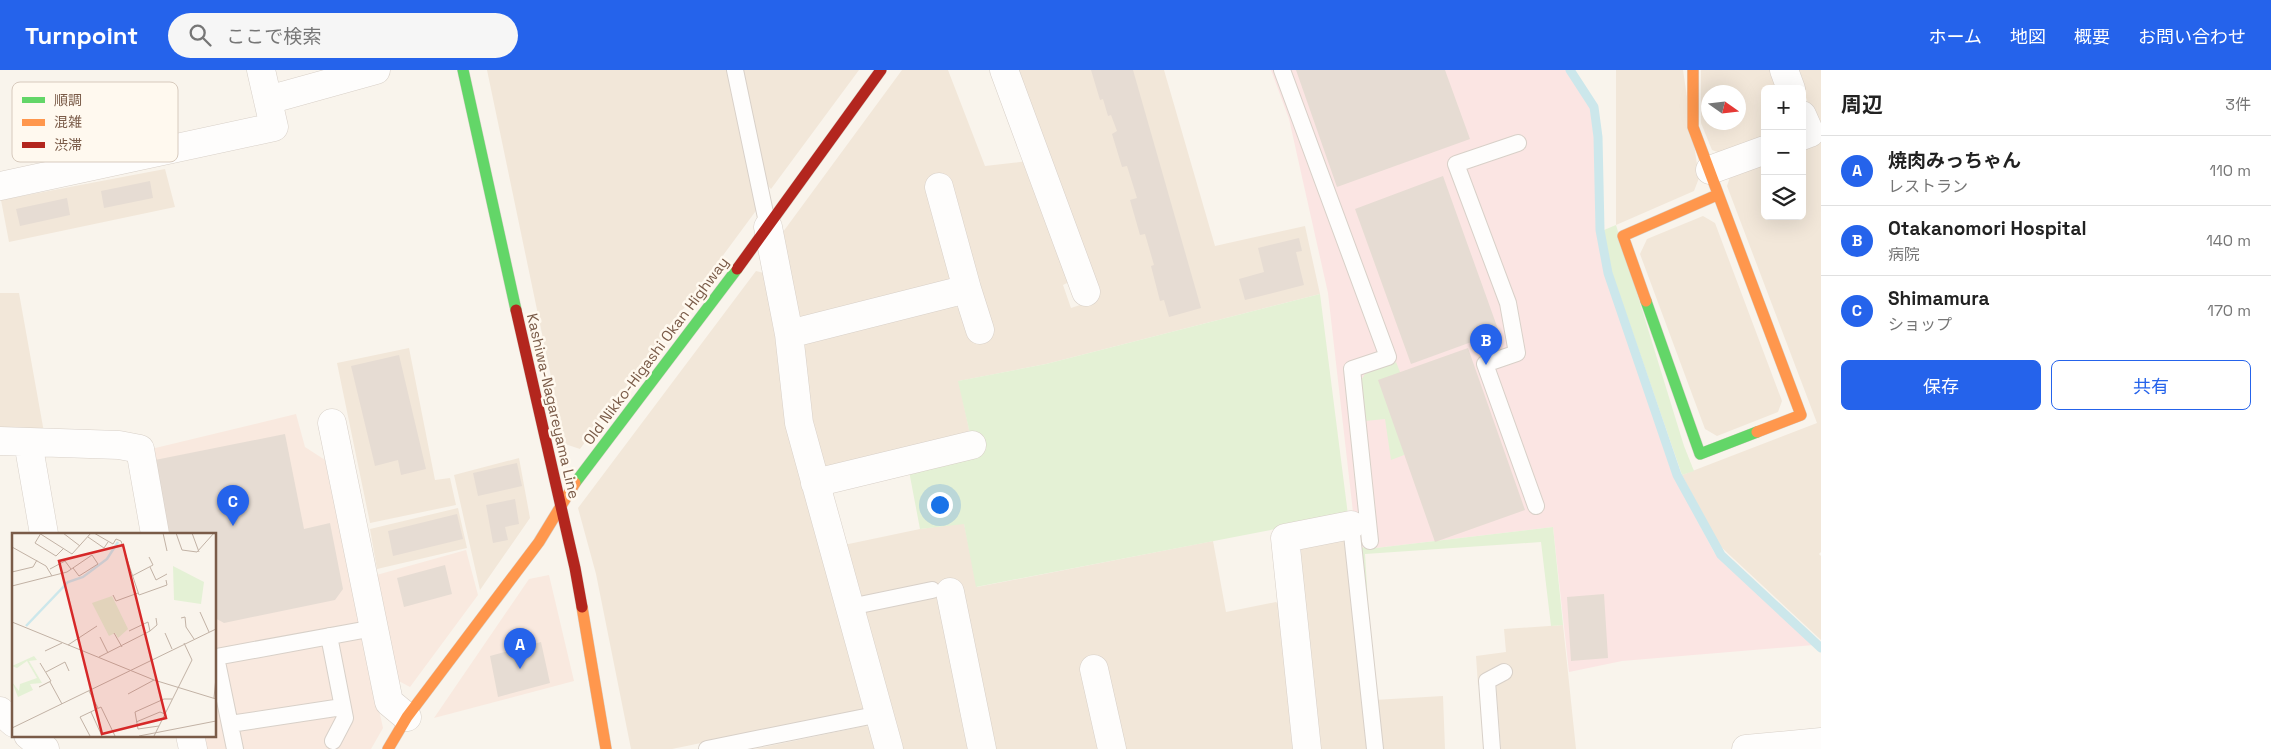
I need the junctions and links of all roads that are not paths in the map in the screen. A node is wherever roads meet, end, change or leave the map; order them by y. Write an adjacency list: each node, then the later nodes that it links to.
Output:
1 (261, 70): 11 (street)
2 (376, 70): 11 (street)
3 (464, 70): 32 (street, Kashiwa-Nagareyama Line)
4 (734, 70): 21 (lane)
5 (881, 70): 21 (street, Old Nikko-Higashi Okan Highway)
6 (1004, 70): 23 (street)
7 (1282, 70): 35 (lane)
8 (1693, 70): 18 (street)
9 (1784, 70): 10 (street)
10 (1790, 85)
11 (268, 100): 15 (street)
12 (1806, 124): 13 (street)
13 (1806, 134)
14 (1518, 143): 31 (lane)
15 (178, 148)
16 (1761, 152): 18 (street)
17 (111, 162): 19 (street)
18 (1713, 182): 18 (street)
19 (0, 186)
20 (939, 187): 22 (street)
21 (768, 226): 25 (street); 32 (street, Old Nikko-Higashi Okan Highway)
22 (966, 289): 24 (street); 25 (street)
23 (1086, 292)
24 (980, 330)
25 (789, 334): 30 (street)
26 (332, 423): 38 (street)
27 (0, 441): 28 (street)
28 (28, 442): 33 (street); 34 (street)
29 (972, 445): 30 (street)
30 (815, 483): 37 (street)
31 (1536, 506)
32 (561, 508): 45 (street, Old Nikko-Higashi Okan Highway); 54 (street, Kashiwa-Nagareyama Line)
33 (44, 533)
34 (155, 533)
35 (1361, 533): 59 (street); 60 (lane)
36 (941, 591): 37 (lane); 57 (street)
37 (850, 607): 44 (street)
38 (374, 628): 39 (lane); 45 (street)
39 (329, 636): 42 (lane); 47 (lane)
40 (1094, 669): 58 (street)
41 (1504, 672): 61 (lane)
42 (342, 707): 47 (lane); 50 (lane)
43 (0, 711): 46 (street)
44 (880, 714): 55 (lane); 56 (street)
45 (407, 717): 53 (street, Old Nikko-Higashi Okan Highway)
46 (12, 721)
47 (230, 724): 52 (lane)
48 (190, 736): 51 (street)
49 (1821, 742): 62 (street)
50 (335, 746)
51 (192, 749)
52 (235, 749)
53 (388, 749)
54 (606, 749)
55 (707, 749)
56 (888, 749)
57 (982, 749)
58 (1112, 749)
59 (1307, 749)
60 (1375, 749)
61 (1492, 749)
62 (1746, 749)

